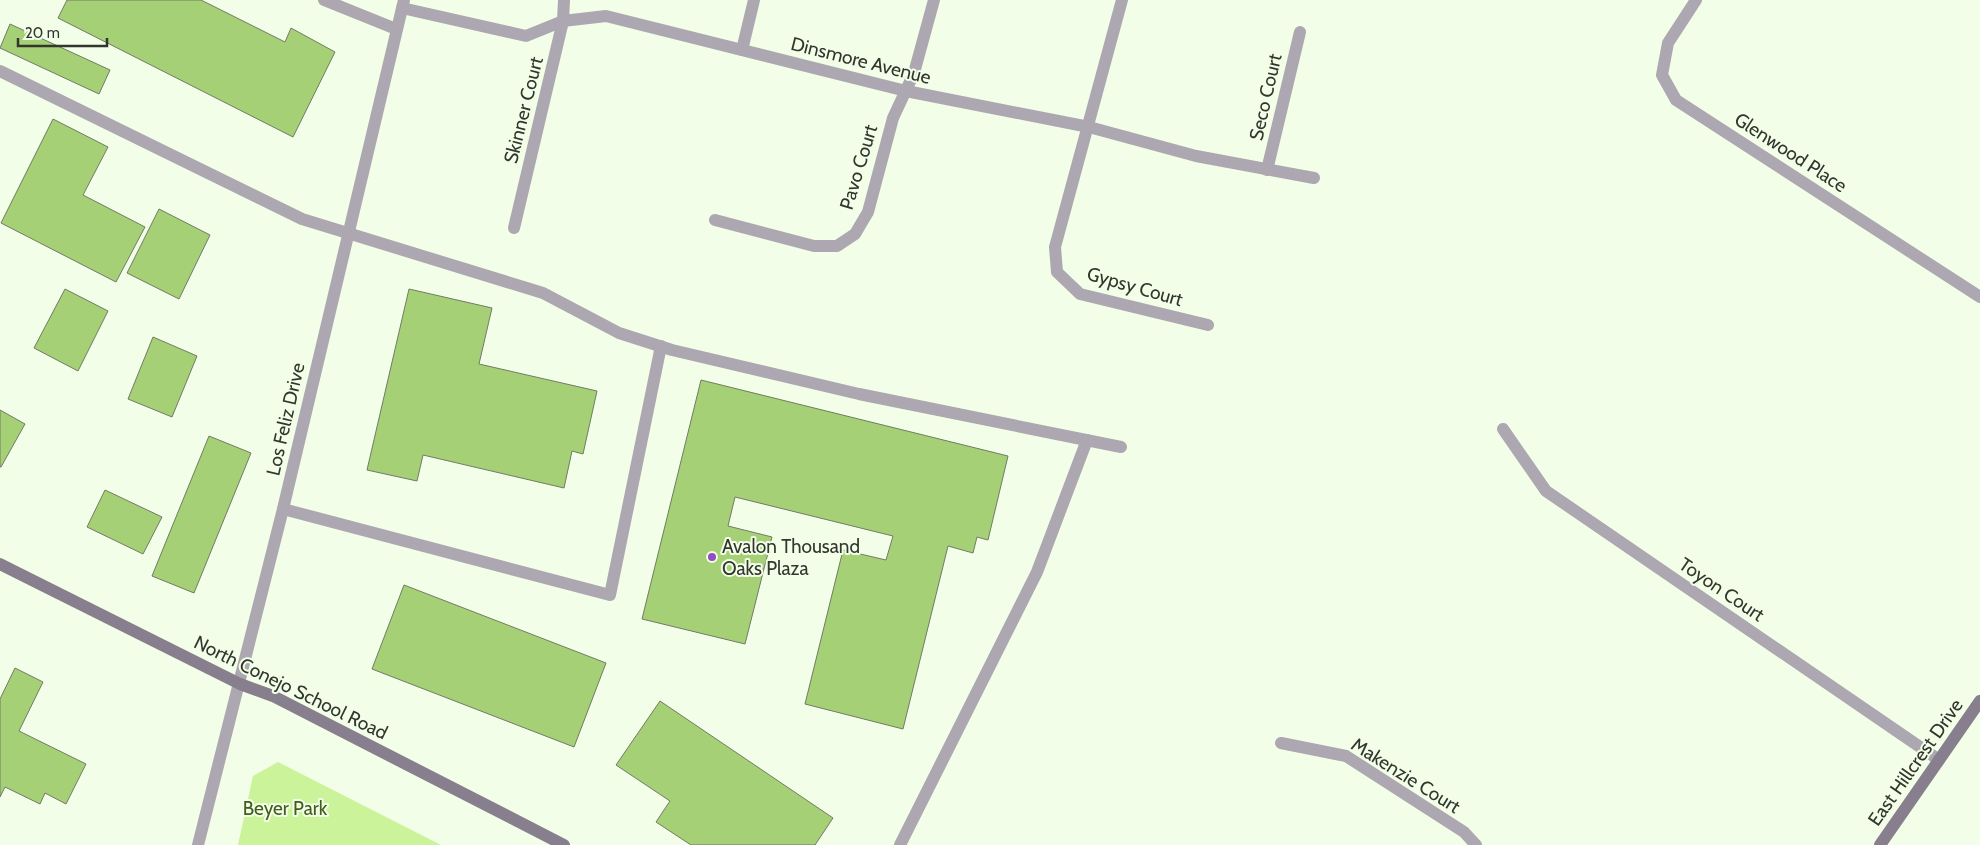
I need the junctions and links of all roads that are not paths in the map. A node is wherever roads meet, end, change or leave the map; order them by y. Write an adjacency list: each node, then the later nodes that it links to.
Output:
1 (324, 0): 9 (street)
2 (564, 0): 8 (street, Skinner Court)
3 (754, 0): 11 (street)
4 (934, 0): 13 (street, Pavo Court)
5 (1122, 0): 14 (street, Gypsy Court)
6 (1696, 0): 20 (street, Glenwood Place)
7 (403, 4): 8 (street, Dinsmore Avenue); 9 (street, Los Feliz Drive)
8 (563, 21): 11 (street, Dinsmore Avenue); 18 (street, Skinner Court)
9 (396, 29): 19 (street, Los Feliz Drive)
10 (1300, 32): 15 (street, Seco Court)
11 (742, 50): 13 (street, Dinsmore Avenue)
12 (0, 71): 19 (street)
13 (906, 92): 14 (street, Dinsmore Avenue); 17 (street, Pavo Court)
14 (1089, 127): 15 (street, Dinsmore Avenue); 21 (street, Gypsy Court)
15 (1267, 170): 16 (street, Dinsmore Avenue)
16 (1314, 178)
17 (715, 220)
18 (514, 228)
19 (348, 232): 22 (street); 26 (street, Los Feliz Drive)
20 (1980, 297)
21 (1208, 325)
22 (661, 346): 24 (street); 26 (street)
23 (1503, 429): 31 (street, Toyon Court)
24 (1087, 440): 25 (street); 34 (street)
25 (1121, 447)
26 (283, 509): 28 (street, Los Feliz Drive)
27 (0, 564): 28 (street, North Conejo School Road)
28 (240, 684): 32 (street, Los Feliz Drive); 33 (street, North Conejo School Road)
29 (1980, 701): 31 (street, East Hillcrest Drive)
30 (1281, 743): 35 (street, Makenzie Court)
31 (1939, 760): 36 (street, East Hillcrest Drive)
32 (198, 845)
33 (564, 845)
34 (900, 845)
35 (1476, 845)
36 (1880, 845)

